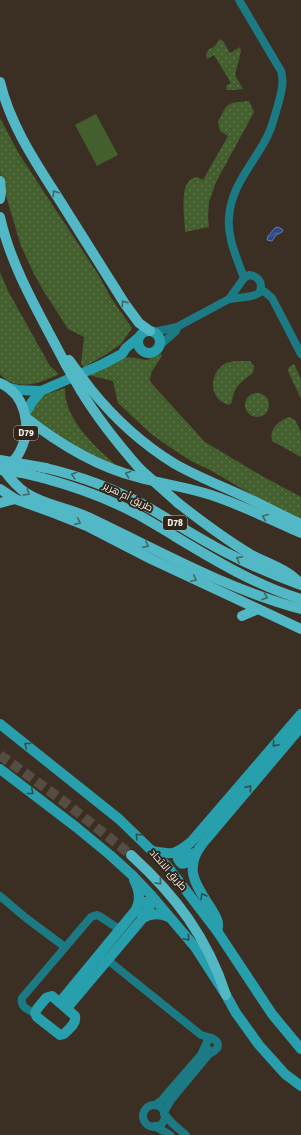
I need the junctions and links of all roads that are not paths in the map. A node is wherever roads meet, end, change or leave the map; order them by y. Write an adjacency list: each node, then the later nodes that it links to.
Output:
1 (239, 0): 6 (street)
2 (0, 82): 10 (main road, one-way to 2)
3 (0, 181): 4 (main road)
4 (0, 199)
5 (0, 217): 17 (main road, bridge)
6 (244, 278): 7 (street); 8 (street)
7 (261, 290): 8 (street); 15 (street)
8 (229, 299): 9 (street)
9 (177, 327): 10 (street); 12 (street)
10 (152, 332): 11 (street); 12 (street)
11 (138, 338): 13 (street); 14 (street)
12 (158, 347): 13 (street)
13 (144, 352): 14 (street)
14 (122, 354): 18 (street)
15 (301, 354)
16 (5, 386): 18 (street); 19 (main road, D79)
17 (85, 389): 25 (main road); 27 (main road, bridge)
18 (41, 391): 19 (street)
19 (25, 415): 21 (main road, D79); 26 (main road, one-way to 19)
20 (0, 460): 27 (main road, طريق أم هرير / D78, one-way to 20, bridge)
21 (1, 470): 29 (main road, طريق أم هرير / D78, bridge); 29 (main road, one-way to 29)
22 (0, 489): 23 (main road)
23 (15, 499): 24 (main road); 30 (main road, one-way to 30)
24 (0, 503)
25 (301, 524)
26 (301, 533)
27 (301, 584)
28 (301, 599): 29 (main road, طريق أم هرير / D78)
29 (289, 601): 31 (main road)
30 (258, 609): 32 (main road); 33 (main road)
31 (301, 609)
32 (242, 616)
33 (301, 628)
34 (301, 714): 38 (street, one-way to 38)
35 (0, 724): 39 (street, طريق الاتحاد, one-way to 35)
36 (301, 727): 38 (street, one-way to 36)
37 (0, 769): 41 (street, one-way to 41)
38 (195, 845): 39 (street); 47 (street, one-way to 38)
39 (152, 850): 47 (street, طريق الاتحاد)
40 (131, 855): 50 (main road, one-way to 50)
41 (132, 875): 43 (street); 44 (street)
42 (0, 896): 48 (street)
43 (137, 907): 45 (street); 46 (street)
44 (169, 917): 45 (street); 50 (street, one-way to 50)
45 (139, 923): 49 (street)
46 (121, 929): 48 (street); 49 (street)
47 (217, 931): 54 (street, طريق الاتحاد)
48 (65, 947): 52 (street)
49 (104, 957): 51 (street); 53 (street)
50 (226, 995): 55 (street)
51 (64, 1005): 52 (street); 52 (street)
52 (35, 1013)
53 (208, 1042): 58 (street); 59 (street)
54 (301, 1049)
55 (285, 1074): 56 (street); 57 (street)
56 (301, 1086)
57 (301, 1092)
58 (155, 1105): 59 (street); 60 (street)
59 (164, 1113): 60 (street); 62 (street)
60 (155, 1126): 61 (street)
61 (170, 1135)
62 (186, 1135)

